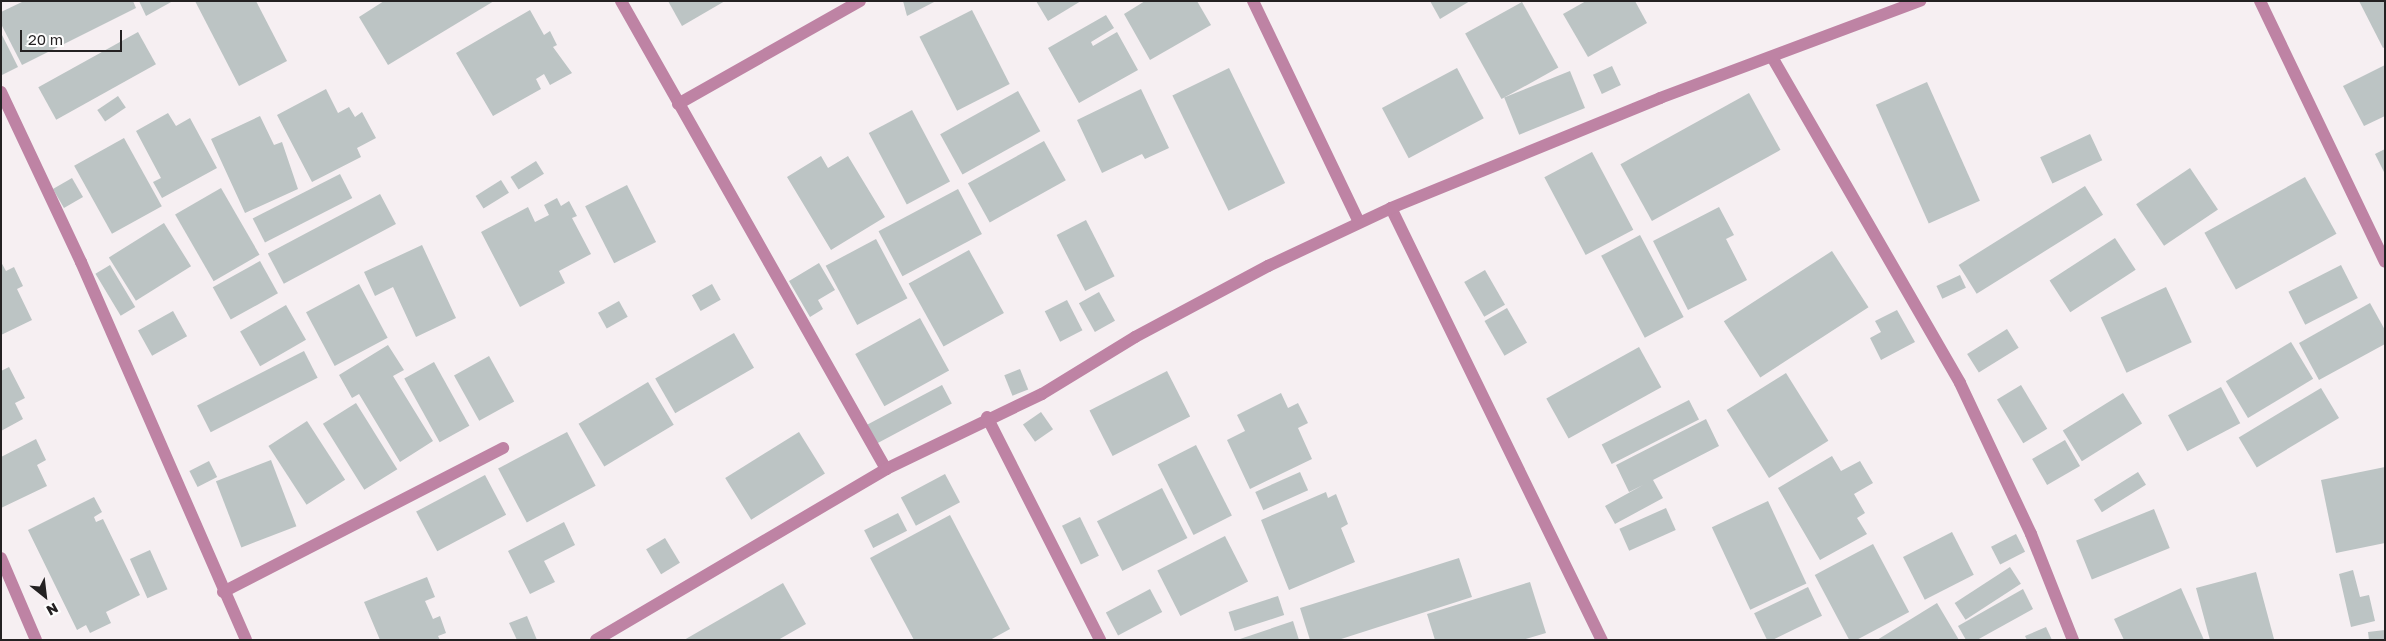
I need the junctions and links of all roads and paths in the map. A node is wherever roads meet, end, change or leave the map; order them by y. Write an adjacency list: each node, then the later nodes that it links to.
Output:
1 (621, 1): 8 (street)
2 (860, 1): 8 (street)
3 (1253, 1): 10 (street)
4 (1920, 1): 6 (street)
5 (2260, 1): 11 (street)
6 (1772, 57): 9 (street); 22 (street)
7 (1, 92): 16 (street)
8 (678, 104): 14 (street)
9 (1391, 208): 10 (street); 21 (street)
10 (1359, 222): 12 (street)
11 (2385, 262)
12 (987, 417): 14 (street); 20 (street)
13 (503, 448): 16 (street)
14 (886, 468): 17 (street)
15 (1, 558): 18 (street)
16 (223, 592): 19 (street)
17 (604, 638)
18 (36, 640)
19 (246, 640)
20 (1100, 640)
21 (1602, 640)
22 (2073, 640)

